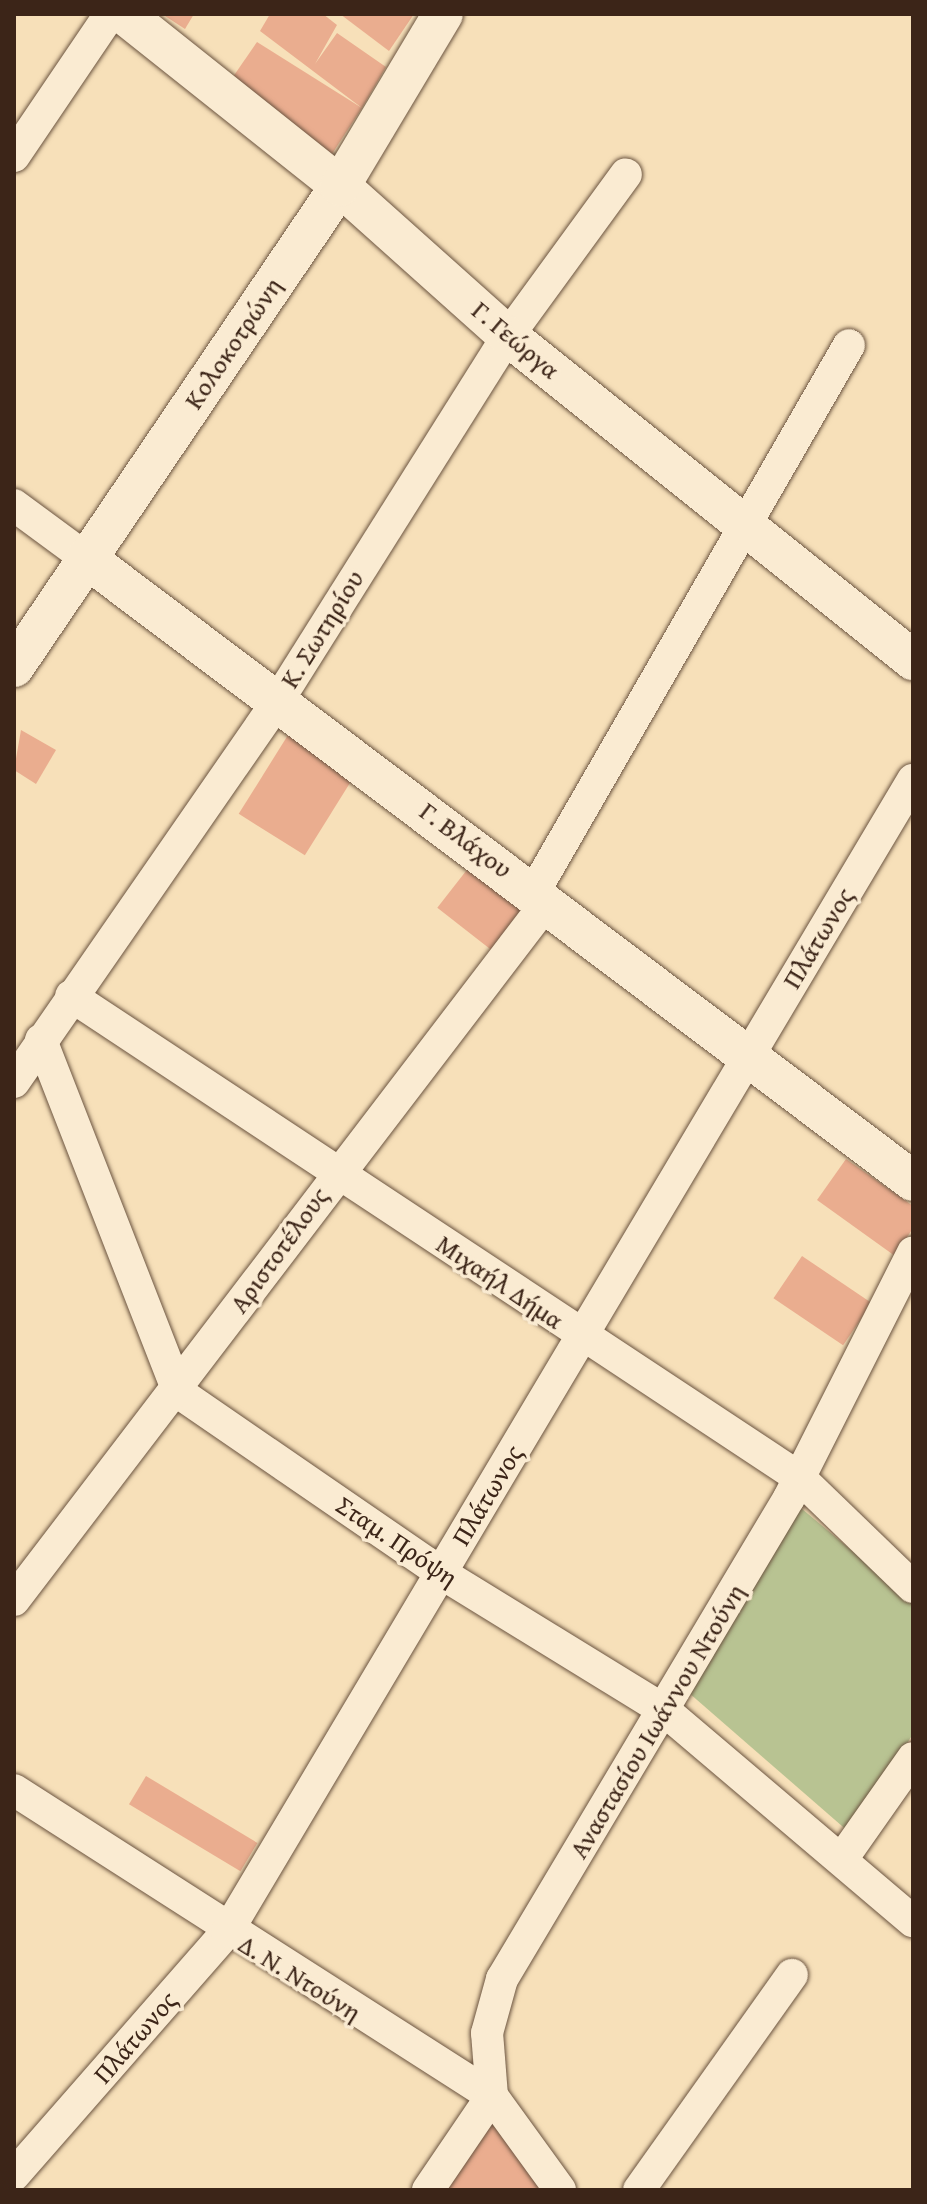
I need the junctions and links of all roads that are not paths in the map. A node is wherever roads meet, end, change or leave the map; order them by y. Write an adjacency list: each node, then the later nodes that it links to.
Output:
1 (110, 14): 4 (street)
2 (124, 14): 6 (street, Γ. Γεώργα)
3 (443, 14): 6 (street, Κολοκοτρώνη)
4 (14, 156)
5 (626, 174): 7 (street, Κ. Σωτηρίου)
6 (340, 186): 7 (street, Γ. Γεώργα); 11 (street, Κολοκοτρώνη)
7 (508, 336): 10 (street, Γ. Γεώργα); 14 (street, Κ. Σωτηρίου)
8 (849, 345): 10 (street, Αριστοτέλους)
9 (14, 505): 11 (street, Γ. Βλάχου)
10 (750, 528): 12 (street, Γ. Γεώργα); 16 (street, Αριστοτέλους)
11 (86, 558): 13 (street, Κολοκοτρώνη); 14 (street, Γ. Βλάχου)
12 (913, 660)
13 (14, 667)
14 (279, 699): 16 (street, Γ. Βλάχου); 17 (street, Κ. Σωτηρίου)
15 (913, 780): 19 (street, Πλάτωνος)
16 (540, 897): 19 (street, Γ. Βλάχου); 21 (street, Αριστοτέλους)
17 (71, 996): 18 (street, Κ. Σωτηρίου); 21 (street, Μιχαήλ Δήμα)
18 (41, 1040): 20 (street, Κ. Σωτηρίου); 25 (street)
19 (748, 1054): 22 (street, Γ. Βλάχου); 24 (street, Πλάτωνος)
20 (14, 1082)
21 (335, 1172): 24 (street, Μιχαήλ Δήμα); 25 (street, Αριστοτέλους)
22 (913, 1181)
23 (913, 1253): 26 (street, Αναστασίου Ιωάννου Ντούνη)
24 (582, 1338): 26 (street, Μιχαήλ Δήμα); 27 (street, Πλάτωνος)
25 (178, 1392): 27 (street, Σταμ. Πρόψη); 29 (street, Αριστοτέλους)
26 (800, 1478): 28 (street, Μιχαήλ Δήμα); 30 (street, Αναστασίου Ιωάννου Ντούνη)
27 (441, 1573): 30 (street, Σταμ. Πρόψη); 35 (street, Πλάτωνος)
28 (913, 1587)
29 (14, 1600)
30 (665, 1711): 33 (street, Σταμ. Πρόψη); 37 (street, Αναστασίου Ιωάννου Ντούνη)
31 (913, 1758): 33 (street)
32 (14, 1790): 35 (street, Δ. Ν. Ντούνη)
33 (842, 1859): 34 (street, Σταμ. Πρόψη)
34 (913, 1921)
35 (227, 1932): 37 (street, Δ. Ν. Ντούνη); 38 (street, Πλάτωνος)
36 (792, 1975): 41 (street)
37 (492, 2096): 39 (street); 40 (street, Δ. Ν. Ντούνη)
38 (14, 2175)
39 (428, 2190)
40 (560, 2190)
41 (639, 2190)

